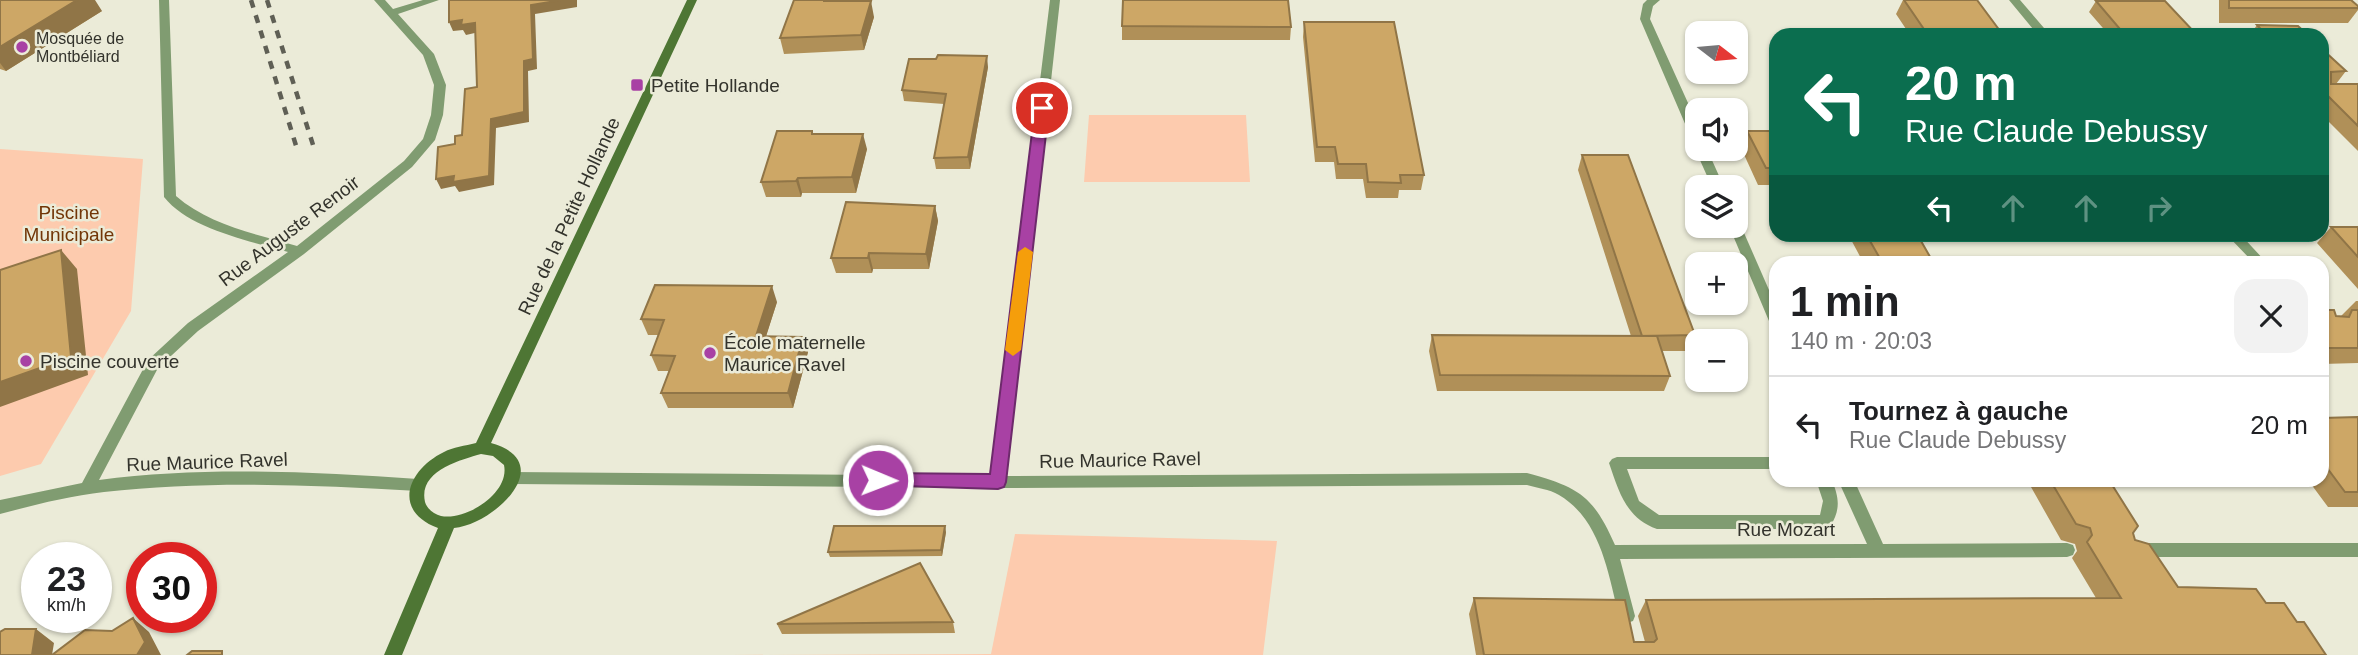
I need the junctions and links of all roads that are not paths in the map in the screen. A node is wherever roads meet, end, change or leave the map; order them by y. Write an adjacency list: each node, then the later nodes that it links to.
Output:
1 (164, 0): 13 (street)
2 (379, 0): 8 (street, Rue Auguste Renoir)
3 (434, 0): 8 (street)
4 (692, 0): 16 (street, Rue de la Petite Hollande)
5 (1055, 0): 19 (street)
6 (1655, 0): 10 (street)
7 (2014, 0): 9 (street)
8 (391, 13): 13 (street, Rue Auguste Renoir)
9 (2038, 28)
10 (1685, 110)
11 (1740, 238): 15 (street)
12 (2240, 242): 14 (street)
13 (299, 251): 23 (street, Rue Auguste Renoir)
14 (2254, 256)
15 (1769, 305)
16 (481, 448): 18 (street); 20 (street)
17 (1769, 463): 21 (street)
18 (512, 478): 19 (street, Rue Maurice Ravel); 25 (street)
19 (998, 482): 30 (street, Rue Maurice Ravel)
20 (418, 485): 23 (street, Rue Maurice Ravel); 25 (street)
21 (1827, 487)
22 (1849, 487): 29 (street)
23 (87, 488): 24 (street, Rue Maurice Ravel)
24 (0, 507)
25 (448, 523): 32 (street)
26 (2067, 550): 29 (street, Rue Mozart)
27 (2128, 550): 28 (street)
28 (2358, 550)
29 (1878, 551): 30 (street, Rue Mozart)
30 (1611, 552): 31 (street)
31 (1631, 629)
32 (393, 655)

